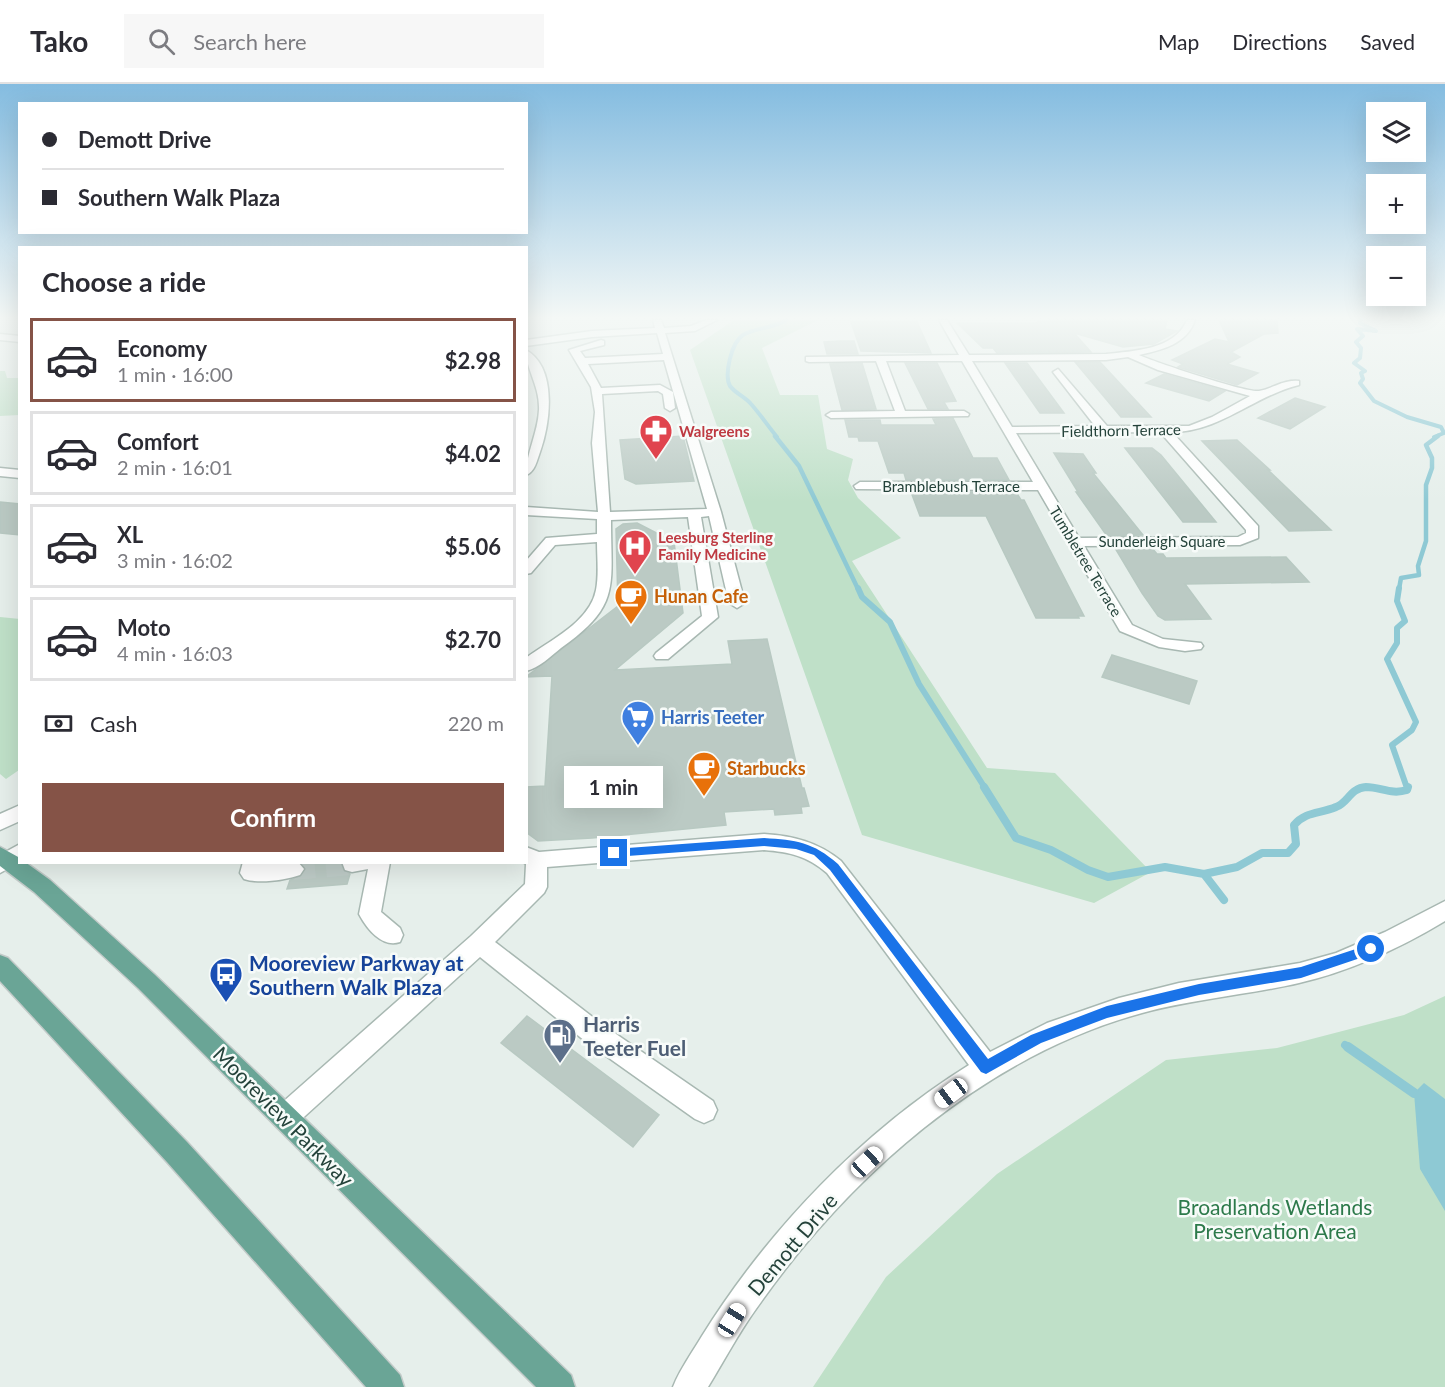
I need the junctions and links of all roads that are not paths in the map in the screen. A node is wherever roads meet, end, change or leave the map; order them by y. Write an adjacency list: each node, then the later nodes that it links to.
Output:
1 (541, 381): 18 (street)
2 (592, 381): 9 (street)
3 (676, 381): 24 (street)
4 (888, 381): 12 (street)
5 (979, 381): 15 (street, Tumbletree Terrace)
6 (1065, 381): 16 (street)
7 (1207, 381): 10 (street)
8 (1294, 383): 10 (street, Fieldthorn Terrace)
9 (596, 389): 11 (street); 26 (street)
10 (1259, 395): 17 (street, Fieldthorn Terrace)
11 (670, 408)
12 (901, 414): 13 (street); 14 (street)
13 (964, 414)
14 (831, 415)
15 (1009, 430): 16 (street, Fieldthorn Terrace); 22 (street, Tumbletree Terrace)
16 (1104, 430): 17 (street, Fieldthorn Terrace)
17 (1164, 430): 28 (street, Sunderleigh Square)
18 (528, 467)
19 (0, 472): 20 (street)
20 (18, 474)
21 (860, 486): 22 (street, Bramblebush Terrace)
22 (1042, 486): 28 (street, Tumbletree Terrace)
23 (528, 511): 26 (street)
24 (715, 512): 25 (street); 30 (street)
25 (694, 513): 26 (street); 32 (street)
26 (603, 517): 27 (street)
27 (603, 538): 29 (street); 33 (street)
28 (1074, 542): 31 (street, Tumbletree Terrace)
29 (528, 568)
30 (737, 603)
31 (1195, 646)
32 (662, 656)
33 (528, 664)
34 (18, 813): 35 (street)
35 (0, 823)
36 (532, 857): 43 (street); 45 (street)
37 (7, 858): 47 (main road, Mooreview Parkway)
38 (253, 864): 40 (street)
39 (380, 864): 42 (street)
40 (293, 869)
41 (1445, 910): 45 (street, Demott Drive)
42 (392, 935)
43 (479, 943): 46 (street); 47 (street)
44 (0, 965): 48 (main road)
45 (986, 1067): 50 (street, Demott Drive)
46 (704, 1110)
47 (285, 1117): 49 (main road, Mooreview Parkway)
48 (388, 1387)
49 (560, 1387)
50 (689, 1387)

